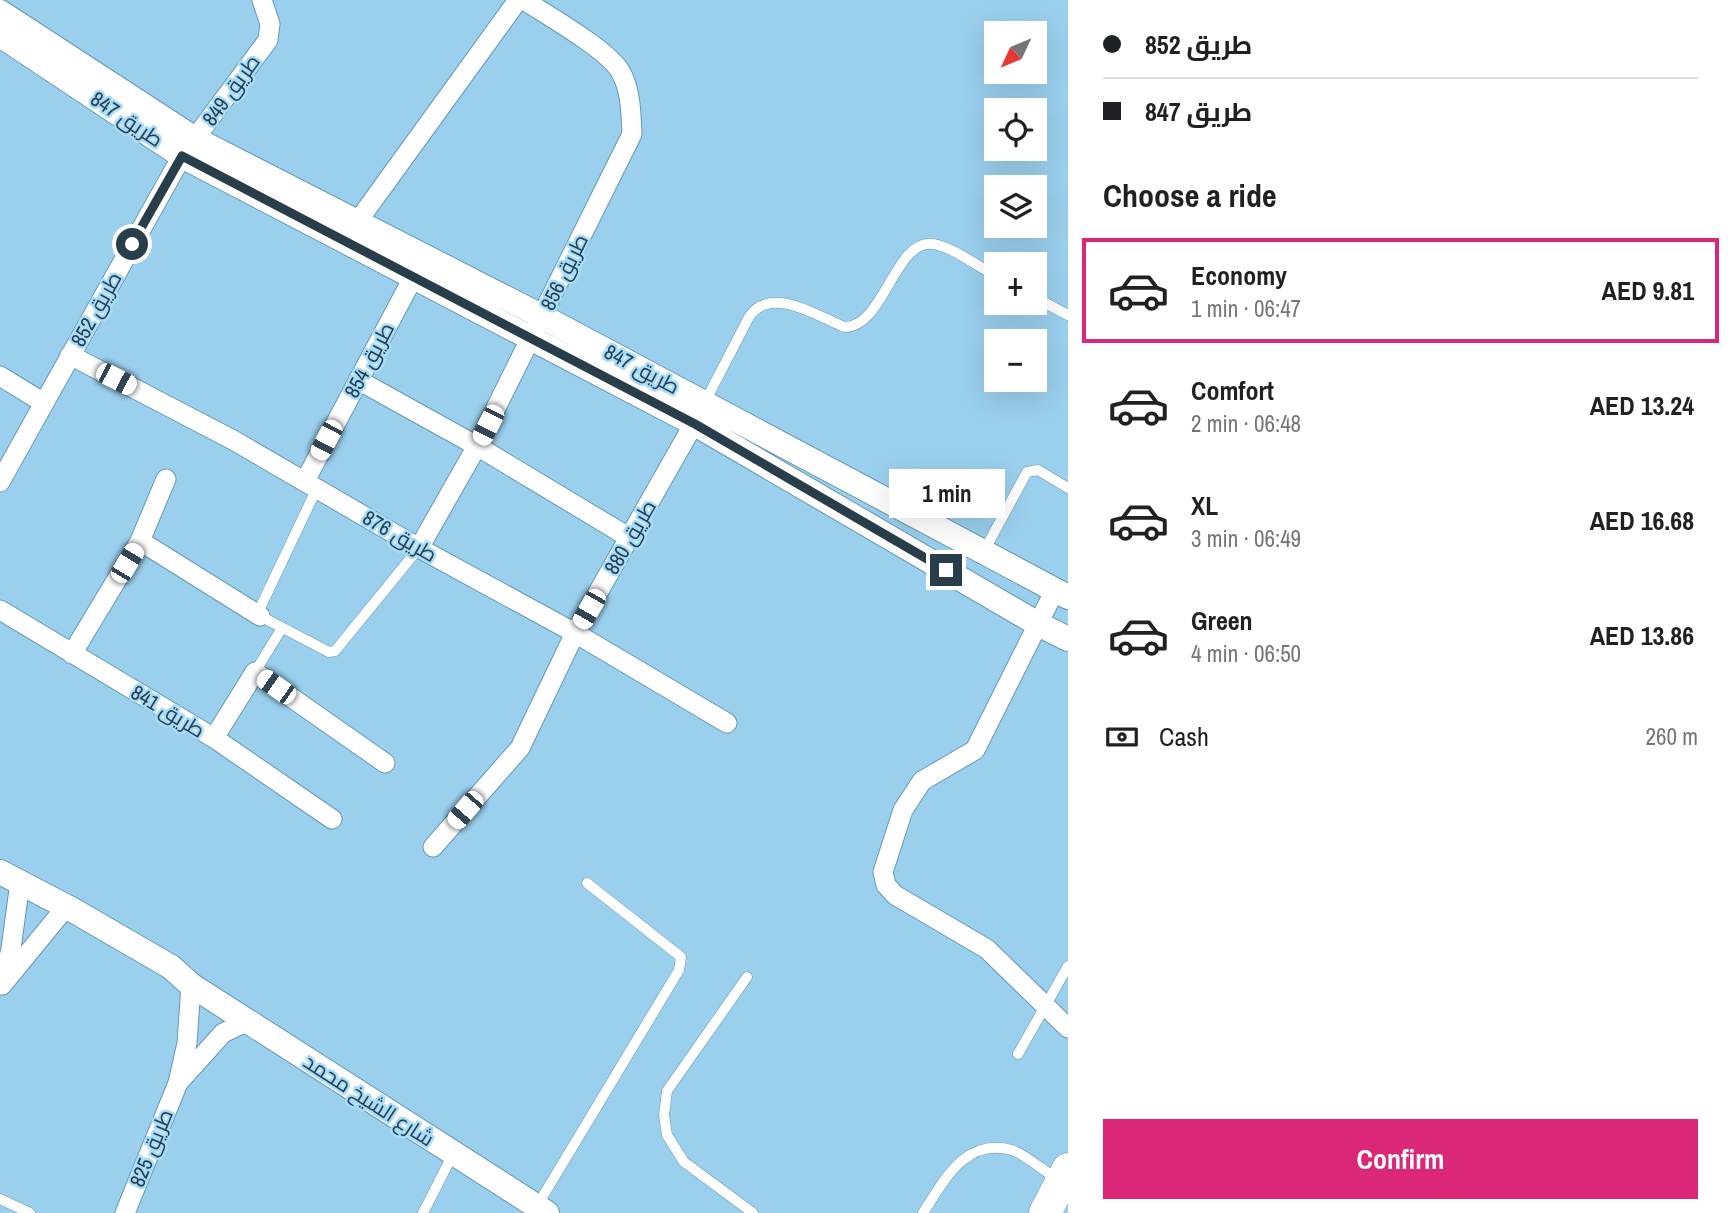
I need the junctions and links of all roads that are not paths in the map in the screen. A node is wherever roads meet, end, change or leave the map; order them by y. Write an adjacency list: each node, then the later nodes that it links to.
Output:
1 (262, 0): 6 (street, طريق 849)
2 (518, 0): 7 (street)
3 (524, 0): 12 (street, طريق 856)
4 (0, 12): 6 (street, طريق 847)
5 (0, 34): 6 (street, طريق 847)
6 (189, 148): 7 (street, طريق 847); 9 (street, طريق 847); 13 (street, طريق 852)
7 (358, 221): 12 (street, طريق 847)
8 (984, 269): 17 (lane)
9 (414, 276): 12 (street, طريق 847); 15 (street, طريق 854)
10 (1047, 304): 11 (lane)
11 (1068, 315)
12 (538, 327): 17 (street, طريق 847); 18 (street, طريق 856)
13 (69, 355): 16 (street, طريق 852); 21 (street, طريق 876)
14 (0, 376): 16 (street)
15 (358, 380): 18 (street); 21 (street, طريق 854)
16 (44, 403): 20 (street, طريق 852)
17 (700, 413): 23 (street, طريق 880); 26 (street, طريق 847); 30 (street, طريق 847)
18 (477, 446): 23 (street); 25 (street, طريق 856)
19 (166, 479): 24 (street)
20 (0, 482)
21 (311, 484): 25 (street, طريق 876); 29 (lane)
22 (1068, 488): 26 (lane)
23 (630, 538): 32 (street, طريق 880)
24 (140, 541): 29 (street); 34 (street)
25 (419, 548): 31 (lane); 32 (street, طريق 876)
26 (984, 551): 27 (street, طريق 847)
27 (1061, 593): 30 (street)
28 (0, 610): 34 (street, طريق 841)
29 (260, 616): 31 (lane)
30 (1038, 624): 33 (street, طريق 847); 48 (street)
31 (282, 628): 35 (lane)
32 (575, 633): 36 (street, طريق 876); 40 (street, طريق 880)
33 (1068, 639)
34 (72, 654): 37 (street, طريق 841)
35 (255, 672): 37 (street); 38 (street)
36 (727, 723)
37 (214, 738): 39 (street, طريق 841)
38 (385, 763)
39 (332, 819)
40 (433, 846)
41 (587, 883): 56 (lane)
42 (9, 884): 43 (street, شارع الشيخ محمد); 47 (street)
43 (62, 912): 46 (street, شارع الشيخ محمد); 47 (street)
44 (1068, 966): 48 (lane)
45 (747, 977): 60 (lane)
46 (191, 985): 49 (street, شارع الشيخ محمد); 52 (street, طريق 825)
47 (1, 987)
48 (1046, 1006): 50 (street); 51 (lane)
49 (248, 1021): 52 (street, طريق 825); 53 (street, شارع الشيخ محمد)
50 (1068, 1028)
51 (1018, 1054)
52 (178, 1083): 58 (street, طريق 825)
53 (453, 1154): 56 (street, شارع الشيخ محمد); 59 (lane)
54 (1065, 1175): 61 (lane); 62 (main road)
55 (0, 1199): 57 (lane)
56 (542, 1210)
57 (30, 1213)
58 (125, 1213)
59 (423, 1213)
60 (753, 1213)
61 (923, 1213)
62 (1045, 1213)

